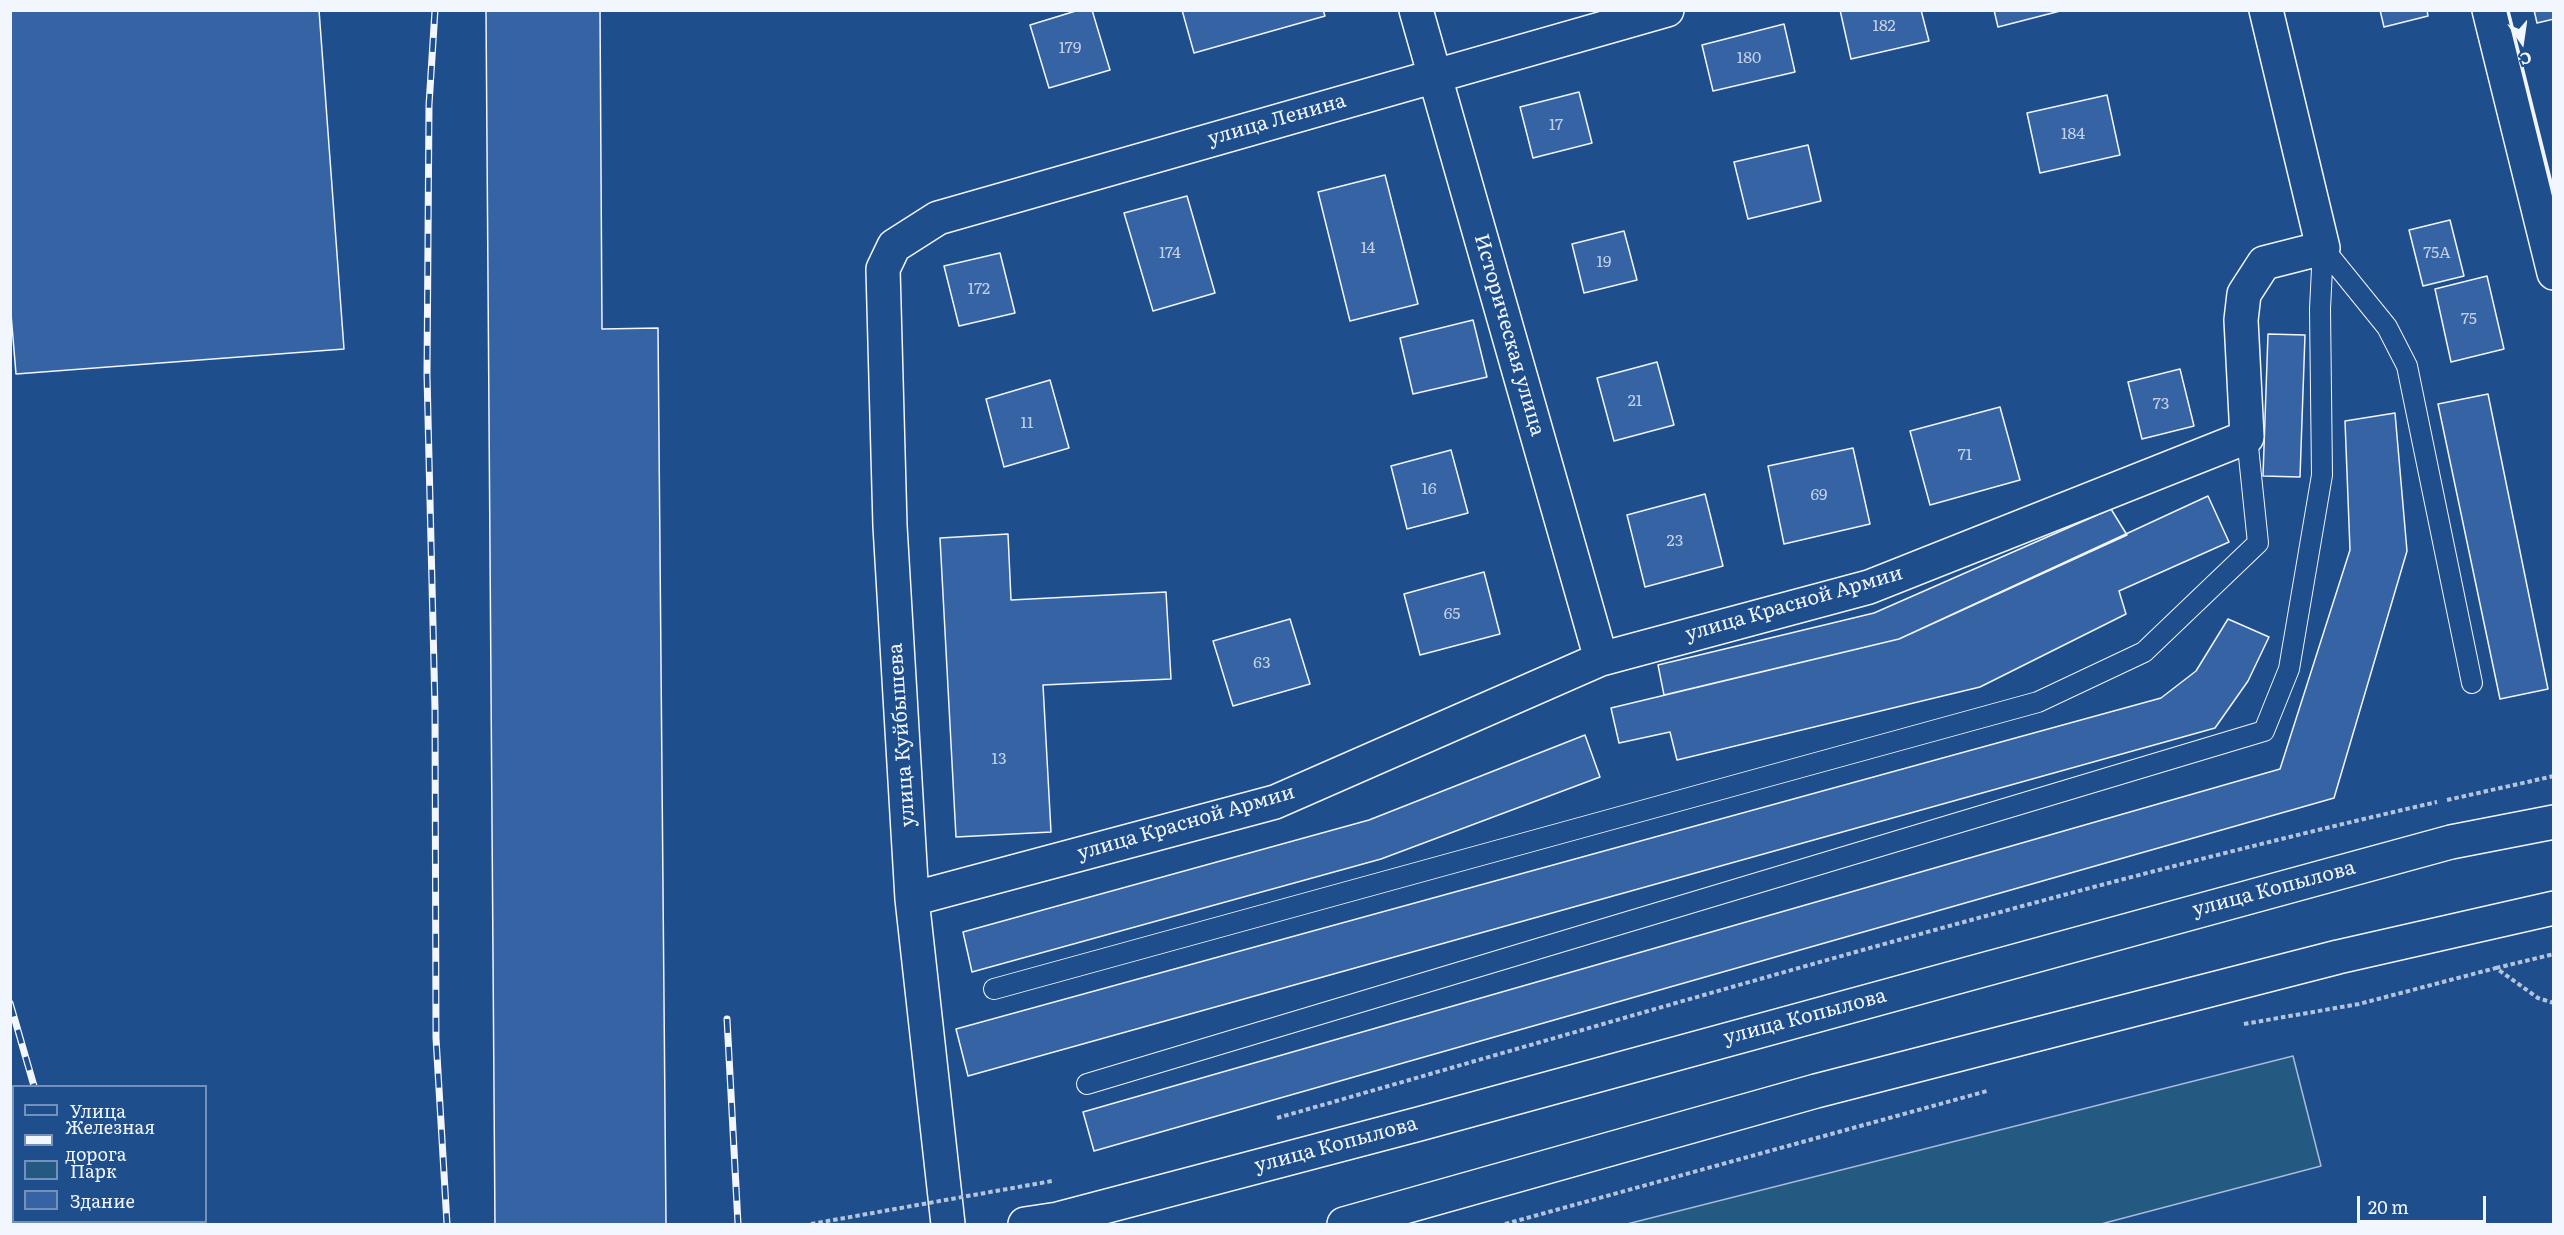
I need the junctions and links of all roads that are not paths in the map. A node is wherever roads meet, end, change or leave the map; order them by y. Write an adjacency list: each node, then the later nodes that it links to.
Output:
1 (1416, 10): 5 (street, Историческая улица)
2 (1667, 10): 5 (street, улица Ленина)
3 (2266, 10): 7 (street)
4 (2489, 10): 8 (street)
5 (1435, 75): 6 (street, улица Ленина); 10 (street, Историческая улица)
6 (894, 246): 13 (street, улица Куйбышева)
7 (2323, 248): 9 (street); 11 (lane); 16 (lane)
8 (2553, 273)
9 (2247, 437): 10 (street, улица Красной Армии); 15 (lane)
10 (1601, 659): 13 (street, улица Красной Армии)
11 (2472, 683)
12 (2553, 822): 18 (street, улица Копылова)
13 (912, 898): 17 (street, улица Куйбышева)
14 (2553, 908): 19 (street)
15 (994, 988)
16 (1087, 1084)
17 (948, 1224)
18 (1025, 1224)
19 (1344, 1224)

